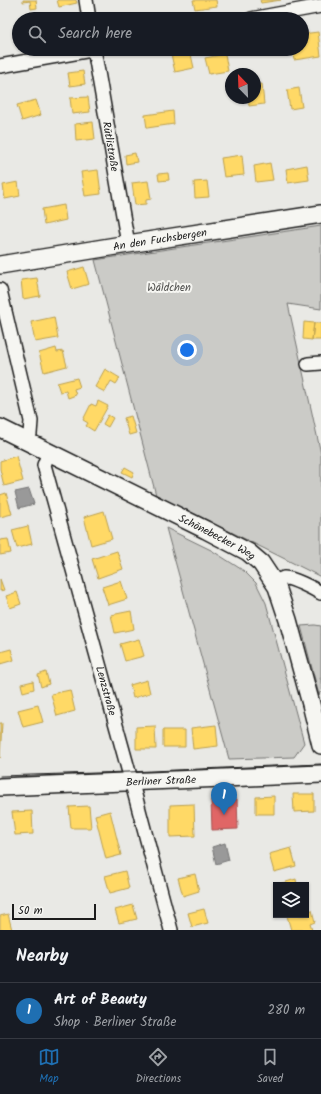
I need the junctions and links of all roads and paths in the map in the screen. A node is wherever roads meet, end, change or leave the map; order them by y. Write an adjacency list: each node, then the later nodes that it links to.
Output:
1 (86, 0): 3 (street)
2 (321, 6): 4 (street)
3 (88, 12)
4 (289, 12)
5 (56, 56): 7 (street)
6 (96, 56): 9 (street, Rütlistraße)
7 (0, 66)
8 (321, 214): 9 (street, An den Fuchsbergen)
9 (128, 244): 10 (street, An den Fuchsbergen)
10 (0, 265)
11 (0, 290): 15 (street)
12 (308, 364): 13 (street)
13 (321, 364)
14 (0, 428): 15 (street, Schönebecker Weg)
15 (27, 441): 16 (street, Schönebecker Weg)
16 (49, 452): 17 (street, Schönebecker Weg); 21 (street, Lenzstraße)
17 (275, 582): 18 (street); 19 (street, Schönebecker Weg)
18 (321, 593)
19 (321, 744)
20 (321, 774): 21 (street, Berliner Straße)
21 (131, 781): 22 (street, Berliner Straße); 23 (street, Lenzstraße)
22 (0, 787)
23 (171, 930)

